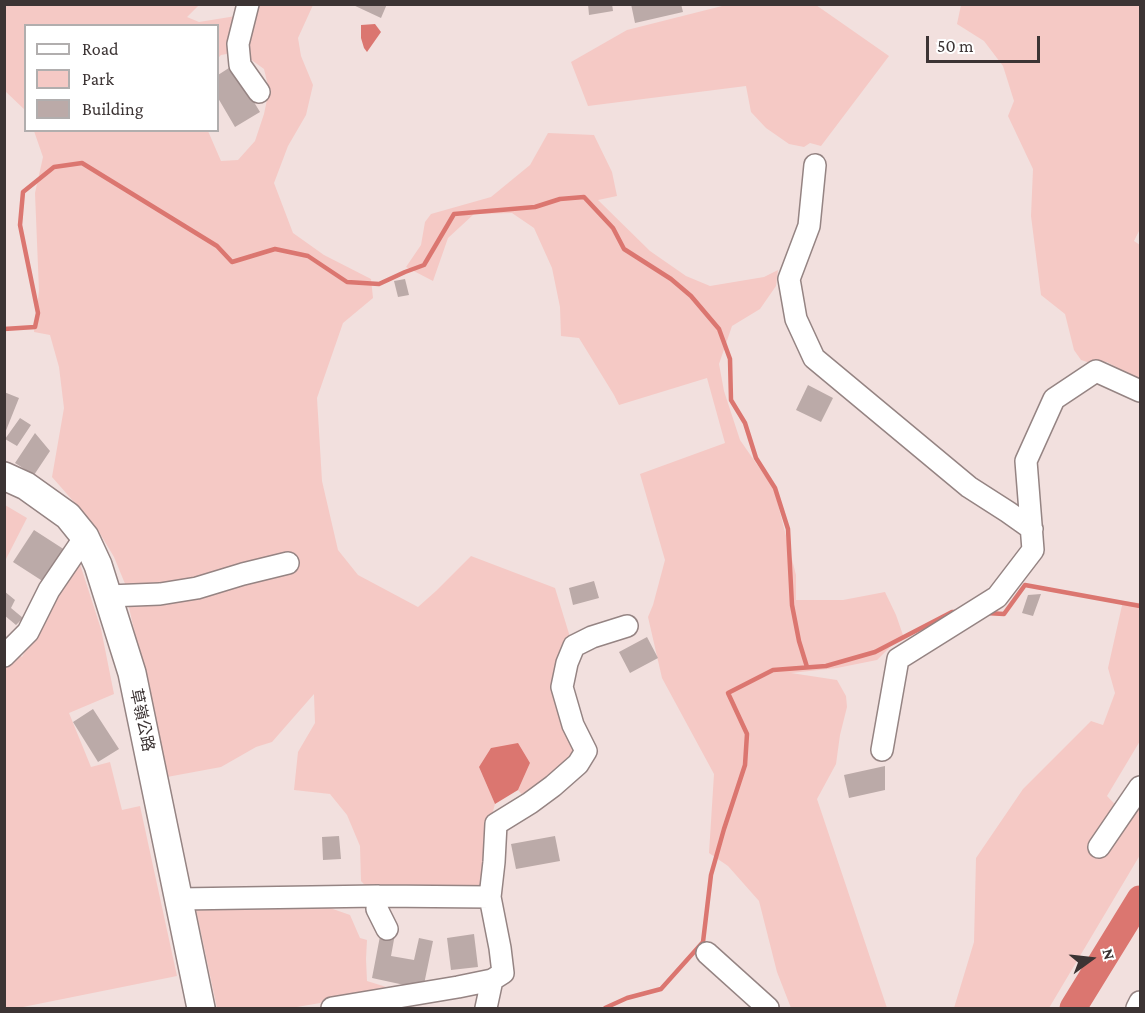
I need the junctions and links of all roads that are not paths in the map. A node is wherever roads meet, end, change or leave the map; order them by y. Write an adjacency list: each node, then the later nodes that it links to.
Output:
1 (248, 4): 2 (street)
2 (259, 92)
3 (815, 165): 6 (street)
4 (1140, 391): 6 (street)
5 (4, 476): 7 (main road, 草嶺公路)
6 (1032, 529): 12 (street)
7 (85, 537): 9 (main road, 草嶺公路); 11 (street)
8 (288, 563): 9 (street)
9 (108, 596): 17 (main road, 草嶺公路)
10 (627, 626): 16 (street)
11 (4, 656)
12 (882, 750)
13 (1140, 787): 14 (street)
14 (1099, 847)
15 (378, 896): 16 (street); 17 (street); 18 (street)
16 (490, 897): 20 (street)
17 (178, 899): 22 (main road, 草嶺公路)
18 (387, 929)
19 (707, 953): 25 (street)
20 (492, 980): 23 (street); 24 (street)
21 (1140, 1002): 26 (street)
22 (201, 1008)
23 (332, 1008)
24 (486, 1008)
25 (768, 1008)
26 (1137, 1008)

